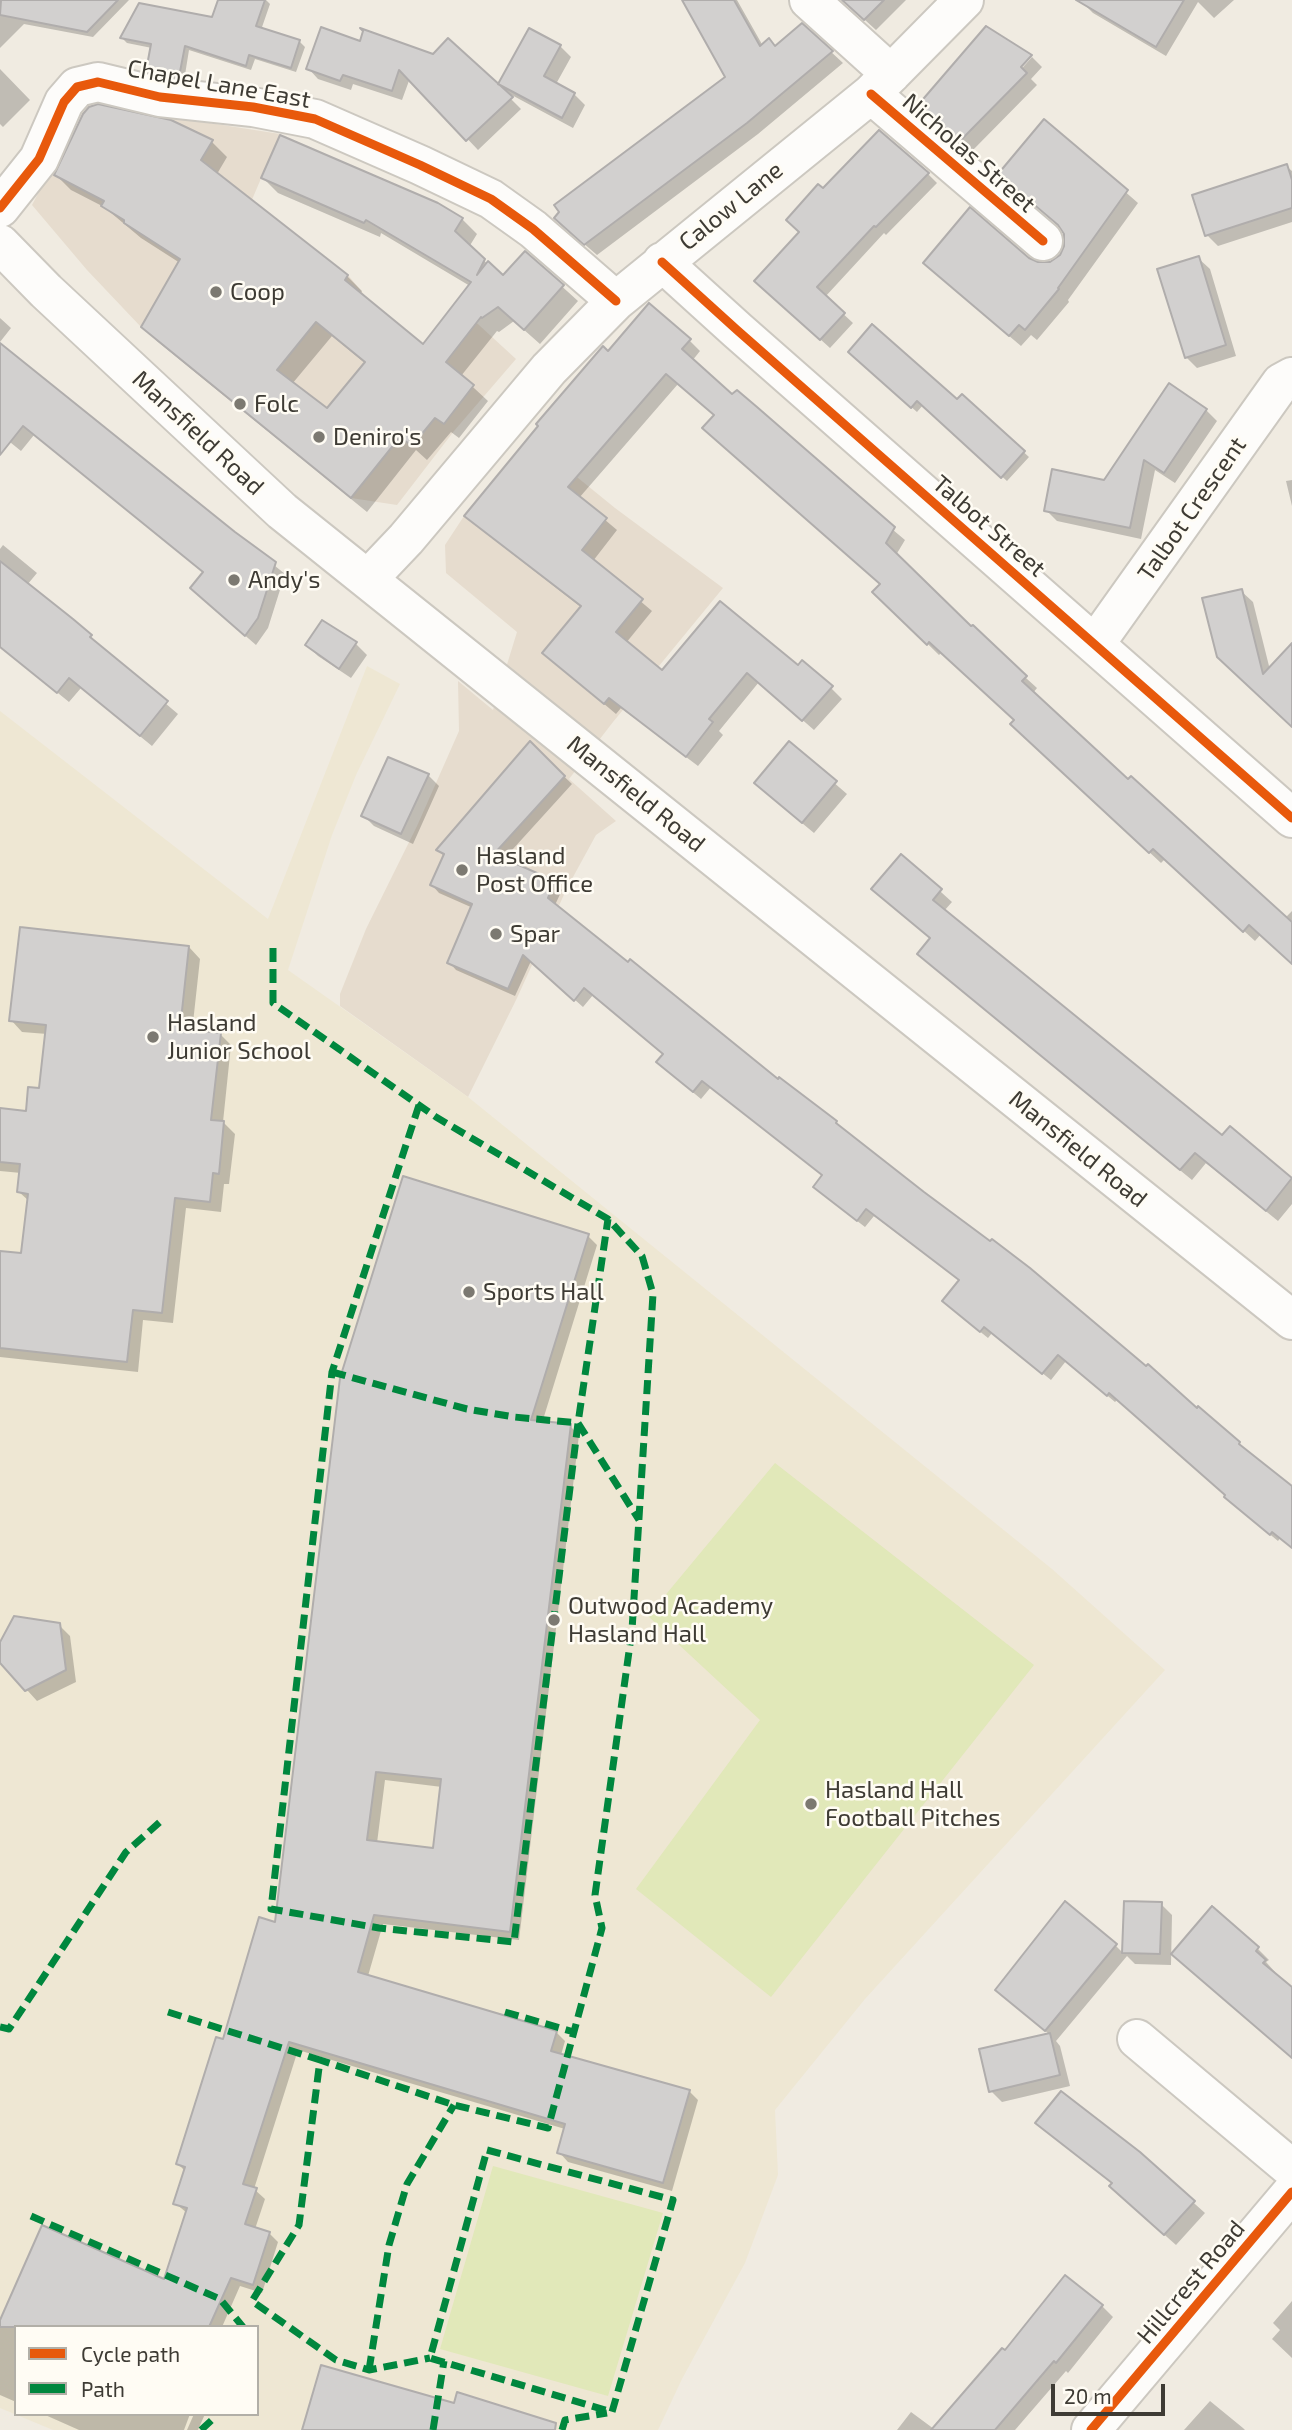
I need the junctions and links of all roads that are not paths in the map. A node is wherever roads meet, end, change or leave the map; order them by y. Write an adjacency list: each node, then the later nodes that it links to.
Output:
1 (809, 0): 3 (street, Nicholas Street)
2 (964, 0): 3 (street, Calow Lane)
3 (881, 84): 5 (street, Nicholas Street); 7 (street, Calow Lane)
4 (0, 208): 8 (street, Chapel Lane East)
5 (1043, 241)
6 (0, 244): 10 (street, Mansfield Road)
7 (662, 261): 8 (street, Calow Lane); 11 (street, Talbot Street)
8 (616, 301): 10 (street, Calow Lane)
9 (1292, 377): 11 (street, Talbot Crescent)
10 (368, 579): 13 (street, Mansfield Road)
11 (1095, 645): 12 (street, Talbot Street)
12 (1292, 818)
13 (1292, 1320)
14 (1137, 2039): 15 (street)
15 (1292, 2169)
16 (1292, 2192): 17 (street, Hillcrest Road)
17 (1091, 2430)

